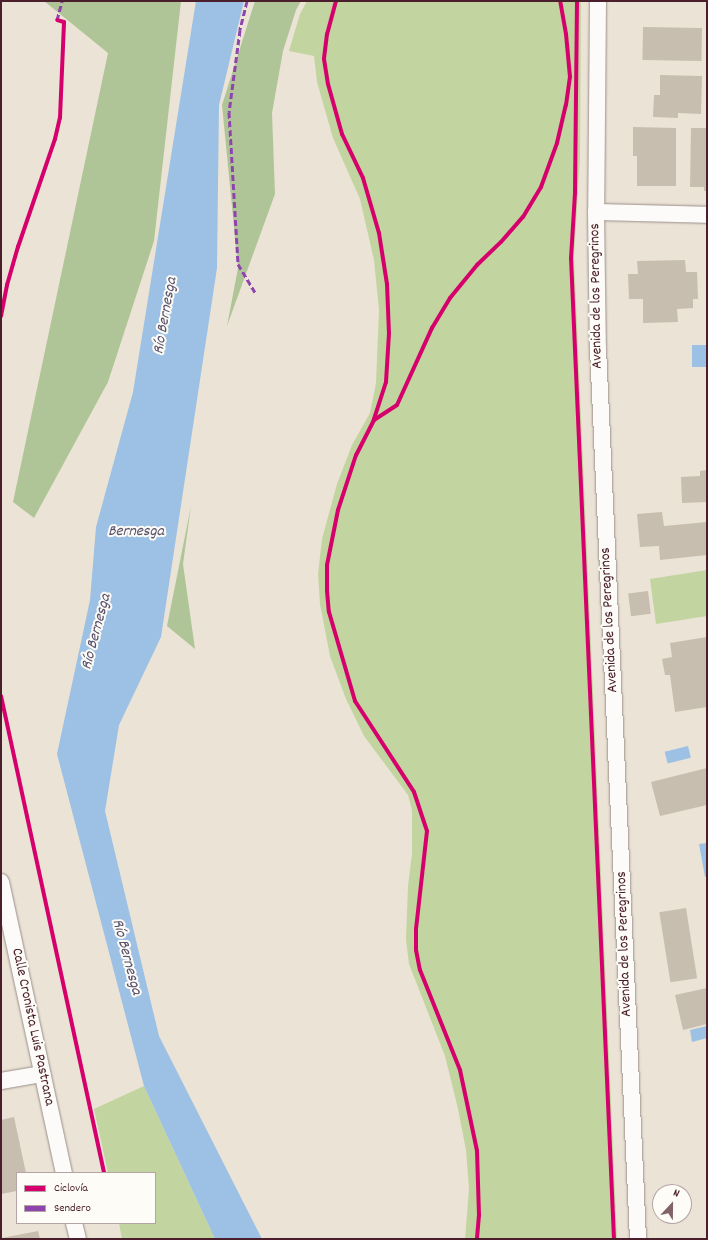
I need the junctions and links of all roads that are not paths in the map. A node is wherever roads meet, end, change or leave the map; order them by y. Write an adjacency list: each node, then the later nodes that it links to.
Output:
1 (598, 1): 2 (street, Avenida de los Peregrinos)
2 (596, 212): 3 (street); 10 (street, Avenida de los Peregrinos)
3 (707, 215)
4 (1, 882): 5 (street, Calle Cronista Luis Pastrana)
5 (42, 1074): 6 (street); 7 (street, Calle Cronista Luis Pastrana)
6 (1, 1081)
7 (64, 1172)
8 (74, 1224): 9 (street)
9 (78, 1239)
10 (638, 1239)

